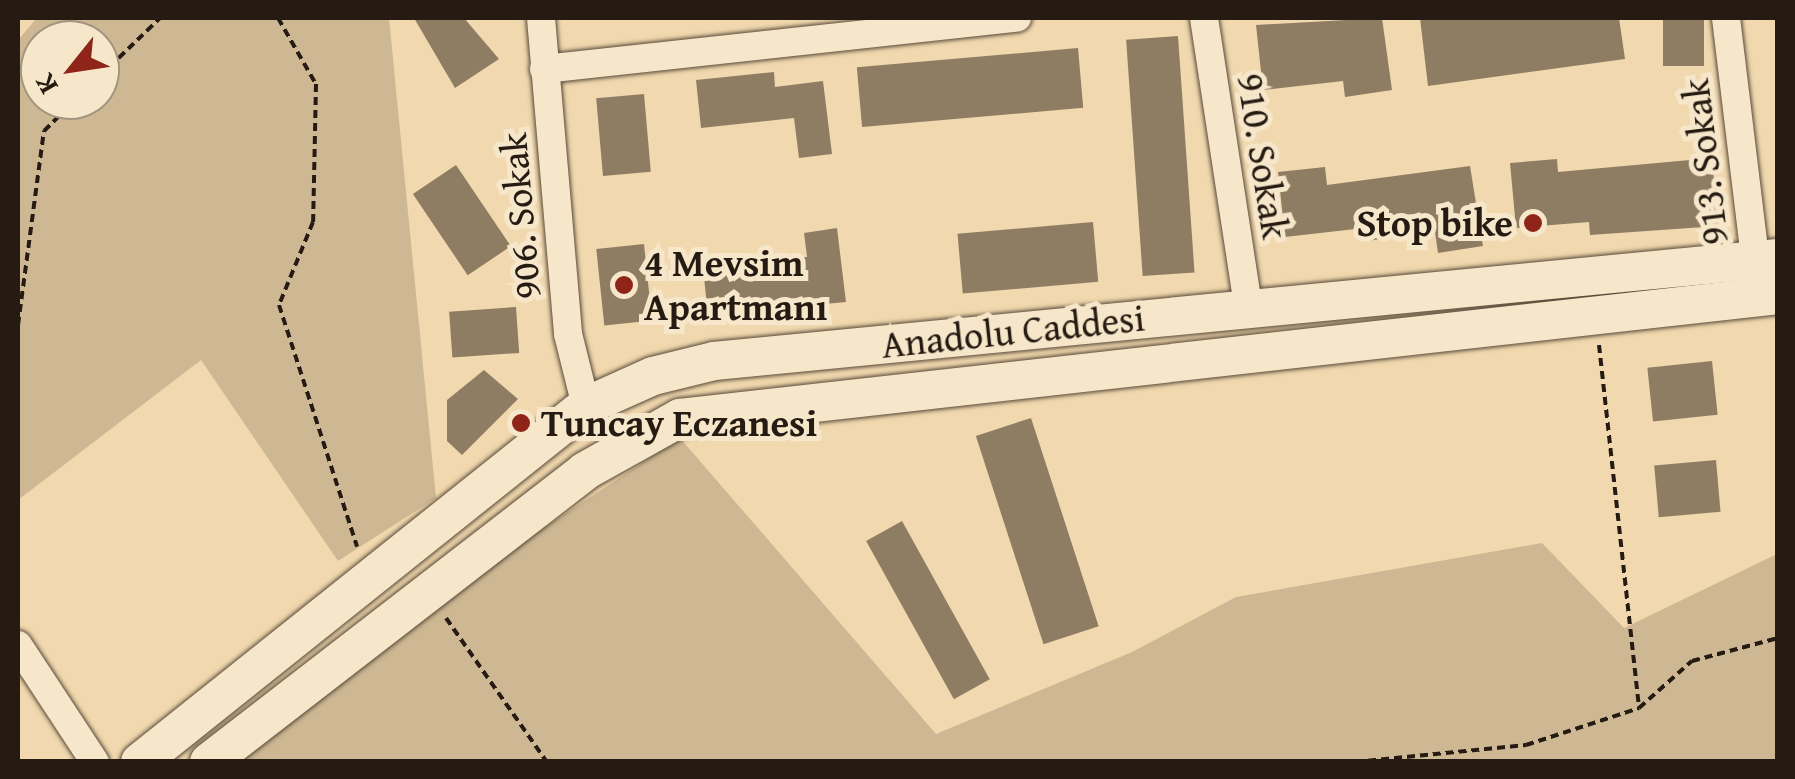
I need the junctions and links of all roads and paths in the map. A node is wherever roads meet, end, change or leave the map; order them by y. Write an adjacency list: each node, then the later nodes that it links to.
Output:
1 (160, 18): 8 (path)
2 (278, 18): 16 (path)
3 (541, 18): 9 (street, 906. Sokak)
4 (1016, 18): 7 (street)
5 (1204, 18): 12 (street, 910. Sokak)
6 (1726, 18): 11 (street, 913. Sokak)
7 (845, 26): 9 (street)
8 (120, 57)
9 (544, 69): 15 (street, 906. Sokak)
10 (55, 120): 13 (path)
11 (1768, 278): 12 (main road, Anadolu Caddesi); 23 (main road, Anadolu Caddesi)
12 (1248, 307): 15 (main road, Anadolu Caddesi)
13 (18, 325)
14 (1598, 332): 20 (path)
15 (586, 406): 16 (main road, Anadolu Caddesi)
16 (367, 580): 22 (main road, Anadolu Caddesi)
17 (444, 615): 24 (path)
18 (1778, 638): 20 (path)
19 (18, 646): 21 (street)
20 (1639, 708): 25 (path)
21 (95, 762)
22 (140, 762)
23 (210, 762)
24 (547, 762)
25 (1355, 762)

